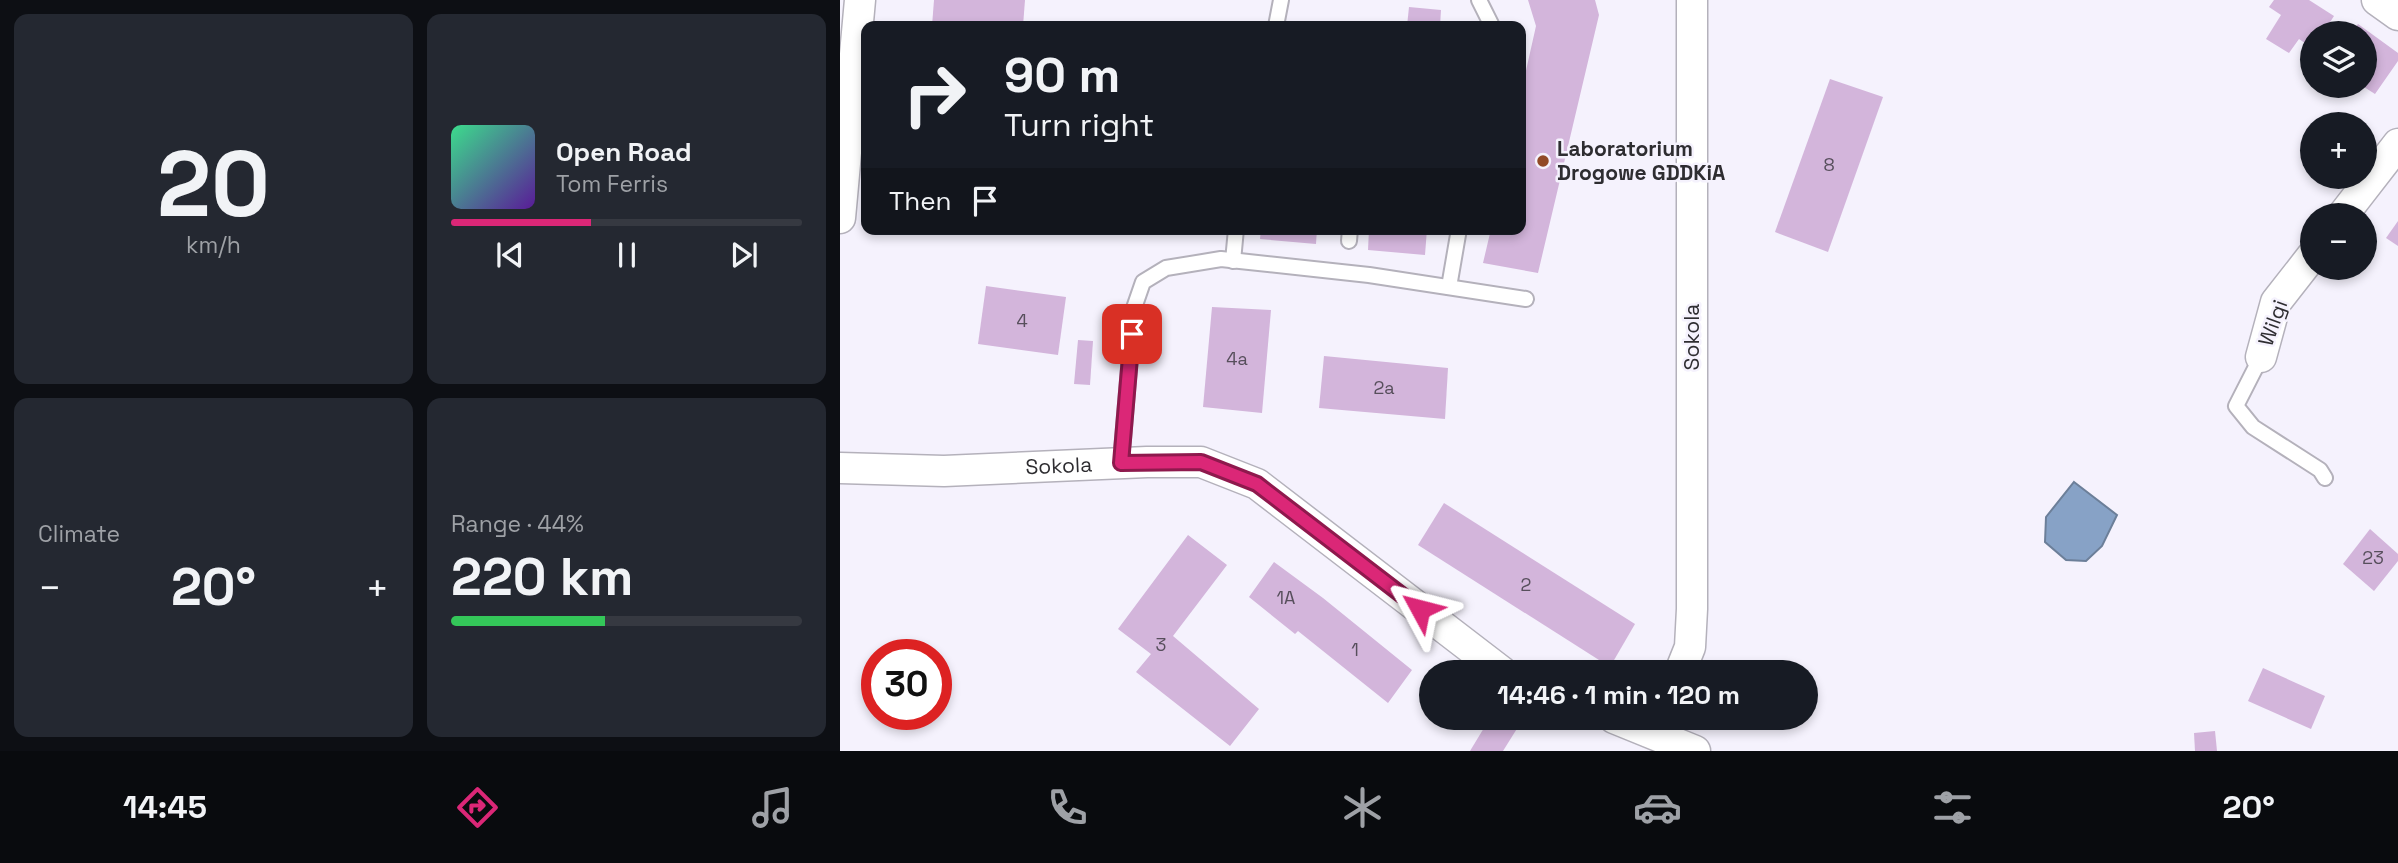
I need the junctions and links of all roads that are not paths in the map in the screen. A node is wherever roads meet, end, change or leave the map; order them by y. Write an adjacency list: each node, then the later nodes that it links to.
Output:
1 (860, 0): 11 (street)
2 (1281, 0): 7 (lane)
3 (1479, 0): 8 (lane)
4 (1692, 0): 23 (street, Sokola)
5 (2377, 0): 6 (street)
6 (2398, 15)
7 (1277, 21)
8 (1490, 21)
9 (2398, 144): 10 (street)
10 (2352, 203)
11 (840, 218)
12 (1235, 235): 14 (lane)
13 (1458, 235): 16 (lane)
14 (1233, 261): 16 (lane); 19 (lane)
15 (2300, 271): 18 (street, Wilgi)
16 (1449, 287): 17 (lane)
17 (1526, 299)
18 (2261, 357): 21 (lane)
19 (1121, 463): 20 (street, Sokola); 22 (street, Sokola)
20 (840, 467)
21 (2325, 478)
22 (1486, 660)
23 (1685, 660)
24 (1654, 734): 25 (street)
25 (1695, 751)

